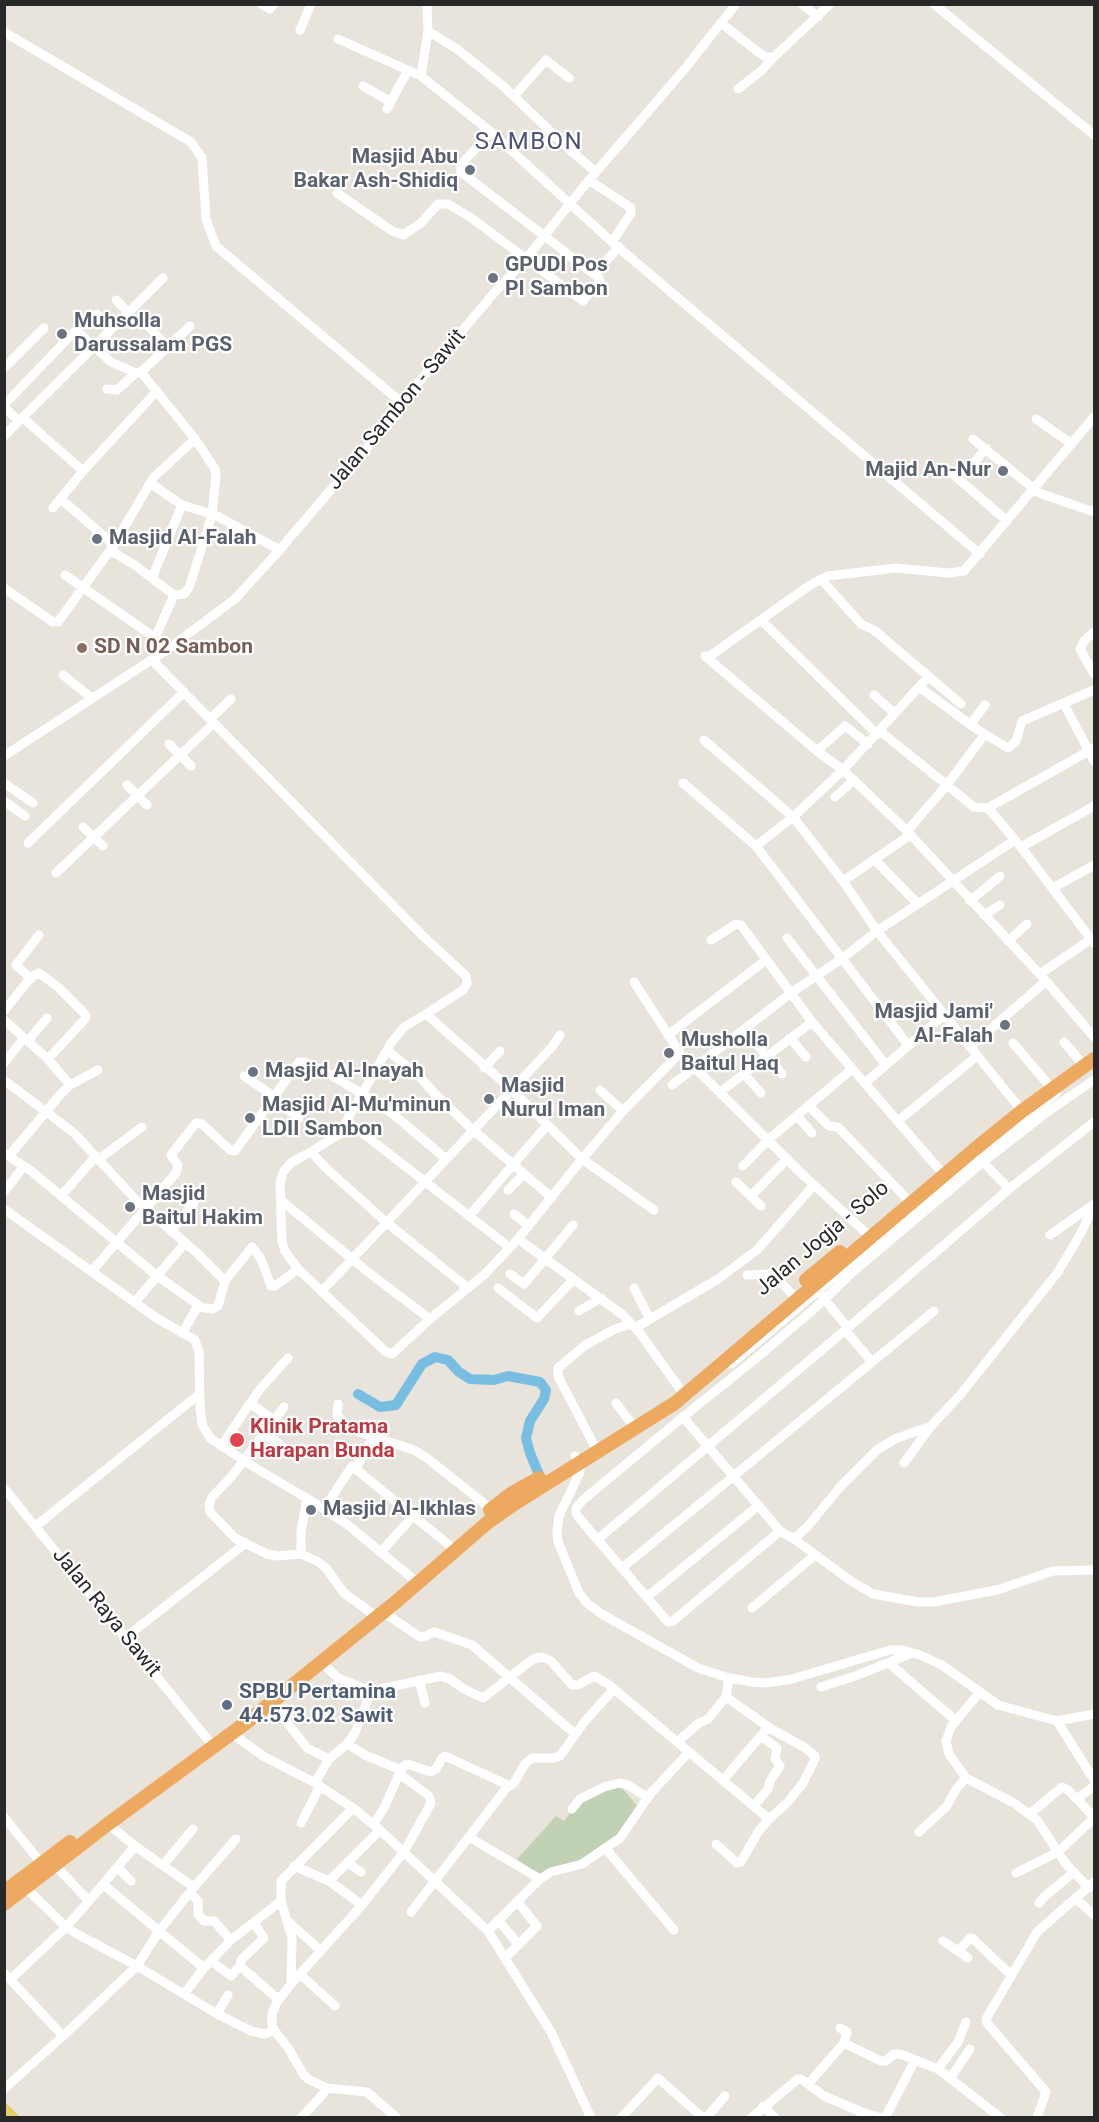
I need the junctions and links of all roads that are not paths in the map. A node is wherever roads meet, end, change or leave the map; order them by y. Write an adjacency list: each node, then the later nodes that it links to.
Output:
1 (261, 4): 2 (street)
2 (274, 4)
3 (427, 4): 12 (street)
4 (736, 4): 10 (street, Jalan Sambon - Sawit)
5 (802, 4): 9 (street)
6 (830, 4): 9 (street)
7 (934, 4): 23 (street)
8 (310, 5): 11 (street)
9 (818, 17): 15 (street)
10 (721, 23): 15 (street); 24 (street, Jalan Sambon - Sawit)
11 (300, 30)
12 (428, 31): 17 (street); 21 (street)
13 (4, 32): 46 (street)
14 (338, 39): 16 (street)
15 (773, 58): 20 (street)
16 (408, 70): 17 (street); 19 (street)
17 (422, 76): 22 (street)
18 (569, 78): 21 (street)
19 (363, 86)
20 (738, 89)
21 (514, 96): 24 (street)
22 (491, 132): 27 (street); 28 (street)
23 (1095, 135)
24 (596, 172): 25 (street, Jalan Sambon - Sawit)
25 (589, 180): 27 (street, Jalan Sambon - Sawit); 29 (street)
26 (337, 193): 30 (street)
27 (571, 204): 28 (street, Jalan Sambon - Sawit); 29 (street)
28 (543, 236): 30 (street, Jalan Sambon - Sawit); 31 (street)
29 (615, 244): 31 (street); 69 (street)
30 (525, 260): 31 (street); 46 (street, Jalan Sambon - Sawit)
31 (594, 274)
32 (163, 279): 34 (street)
33 (116, 300): 34 (street)
34 (128, 312): 39 (street)
35 (97, 314): 39 (street)
36 (142, 320): 41 (street)
37 (190, 326): 41 (street)
38 (44, 328): 42 (street)
39 (111, 329): 40 (street)
40 (94, 346): 43 (street); 47 (street); 50 (street)
41 (168, 347): 43 (street)
42 (4, 368)
43 (138, 373): 44 (street); 45 (street)
44 (107, 389)
45 (157, 391): 52 (street); 58 (street)
46 (402, 403): 68 (street, Jalan Sambon - Sawit)
47 (4, 406): 50 (street)
48 (1095, 417): 54 (street)
49 (1036, 419): 54 (street)
50 (21, 420): 51 (street); 58 (street)
51 (4, 436)
52 (195, 439): 59 (street); 65 (street)
53 (974, 439): 55 (street)
54 (1072, 444): 60 (street)
55 (986, 448): 56 (street); 60 (street)
56 (972, 465)
57 (946, 469): 66 (street)
58 (83, 471): 61 (street)
59 (150, 483): 62 (street); 67 (street)
60 (1034, 490): 64 (street); 66 (street)
61 (61, 499): 63 (street); 67 (street)
62 (182, 505): 65 (street); 71 (street)
63 (53, 508)
64 (1094, 512)
65 (212, 515): 68 (street); 75 (street)
66 (1007, 521): 69 (street)
67 (112, 547): 71 (street); 74 (street)
68 (280, 550): 79 (street, Jalan Sambon - Sawit)
69 (980, 554): 72 (street)
70 (65, 575): 74 (street)
71 (152, 578): 75 (street)
72 (821, 579): 76 (street); 83 (street)
73 (4, 588): 74 (street)
74 (82, 588): 78 (street)
75 (174, 595): 78 (street)
76 (761, 620): 96 (street); 102 (street)
77 (1094, 631): 81 (street)
78 (155, 638): 79 (street)
79 (168, 649): 80 (street, Jalan Sambon - Sawit)
80 (152, 660): 86 (street); 88 (street, Jalan Sambon - Sawit)
81 (1095, 674)
82 (63, 675): 88 (street)
83 (929, 676): 84 (street); 90 (street)
84 (919, 687): 93 (street); 95 (street)
85 (1095, 690): 91 (street)
86 (184, 692): 94 (street); 125 (street)
87 (874, 695): 93 (street)
88 (92, 698): 104 (street, Jalan Sambon - Sawit)
89 (231, 699): 94 (street)
90 (962, 704)
91 (1064, 704): 97 (street); 101 (street)
92 (985, 705): 95 (street)
93 (895, 714): 96 (street)
94 (212, 721): 103 (street); 155 (street)
95 (970, 725): 97 (street)
96 (878, 732): 100 (street); 112 (street)
97 (985, 734): 112 (street)
98 (704, 740): 121 (street)
99 (169, 744): 103 (street)
100 (868, 744): 102 (street); 107 (street)
101 (1092, 749): 105 (street); 119 (street)
102 (817, 751): 107 (street)
103 (180, 755): 106 (street); 113 (street)
104 (4, 756)
105 (1095, 761)
106 (191, 766)
107 (843, 770): 108 (street); 121 (street)
108 (854, 780): 114 (street); 123 (street)
109 (4, 783): 116 (street)
110 (682, 783): 128 (street)
111 (126, 785): 113 (street)
112 (946, 786): 119 (street); 123 (street)
113 (137, 796): 117 (street); 124 (street)
114 (834, 797)
115 (4, 801): 120 (street)
116 (33, 803)
117 (147, 805)
118 (1095, 806): 126 (street)
119 (988, 808): 126 (street)
120 (25, 816)
121 (793, 817): 128 (street); 133 (street)
122 (84, 827): 124 (street)
123 (908, 833): 129 (street); 134 (street)
124 (94, 837): 127 (street); 131 (street)
125 (28, 843)
126 (1018, 844): 134 (street); 135 (street)
127 (103, 846)
128 (756, 846): 147 (street)
129 (874, 859): 133 (street); 137 (street)
130 (1095, 865): 135 (street)
131 (56, 873)
132 (1000, 876): 136 (street)
133 (843, 881): 141 (street)
134 (953, 882): 136 (street); 137 (street)
135 (1053, 888): 143 (street)
136 (970, 901): 139 (street)
137 (918, 904): 141 (street)
138 (1000, 905): 139 (street)
139 (984, 915): 146 (street)
140 (1027, 924): 146 (street)
141 (877, 931): 147 (street); 156 (street)
142 (39, 935): 150 (street)
143 (1092, 935): 151 (street)
144 (787, 938): 149 (street)
145 (711, 940): 148 (street)
146 (1008, 941): 151 (street)
147 (843, 958): 149 (street); 168 (street)
148 (766, 960): 153 (street); 162 (street)
149 (816, 976): 153 (street); 180 (street)
150 (31, 978): 154 (street); 176 (street)
151 (1043, 978): 163 (street); 169 (street)
152 (634, 982): 162 (street)
153 (791, 993): 159 (street); 160 (street)
154 (4, 1011)
155 (426, 1014): 170 (street); 182 (street)
156 (945, 1015): 168 (street); 169 (street)
157 (47, 1018): 165 (street)
158 (4, 1020): 165 (street)
159 (812, 1022): 164 (street); 183 (street)
160 (744, 1029): 173 (street); 181 (street)
161 (560, 1035): 194 (street)
162 (668, 1035): 172 (street)
163 (1095, 1037)
164 (790, 1038): 173 (street); 175 (street)
165 (26, 1040): 176 (street); 179 (street)
166 (1064, 1042): 178 (street)
167 (1013, 1043): 191 (street)
168 (908, 1045): 180 (street)
169 (970, 1047): 174 (street)
170 (387, 1050): 197 (street); 211 (street)
171 (500, 1051): 182 (street)
172 (680, 1053): 181 (street); 203 (street)
173 (767, 1055): 185 (street); 186 (street)
174 (977, 1056): 201 (street); 207 (street)
175 (806, 1057)
176 (48, 1059): 192 (street)
177 (1094, 1059): 178 (highway, Jalan Jogja - Solo); 201 (highway, Jalan Jogja - Solo); 264 (street)
178 (1079, 1060): 191 (highway, Jalan Jogja - Solo)
179 (4, 1063)
180 (886, 1065): 190 (street)
181 (695, 1067): 193 (street); 196 (street)
182 (484, 1068): 194 (street)
183 (852, 1069): 190 (street); 200 (street)
184 (98, 1070): 192 (street)
185 (744, 1074): 196 (street); 198 (street)
186 (782, 1074)
187 (244, 1076): 199 (street)
188 (4, 1080): 202 (street)
189 (1095, 1080): 220 (street)
190 (865, 1083): 207 (street)
191 (1047, 1083): 201 (highway, Jalan Jogja - Solo)
192 (70, 1085): 202 (street)
193 (672, 1085)
194 (511, 1089): 209 (street); 211 (street)
195 (600, 1090): 203 (street)
196 (720, 1092): 213 (street)
197 (361, 1093): 199 (street); 206 (street); 217 (street)
198 (761, 1093)
199 (274, 1099): 205 (street); 241 (street)
200 (809, 1106): 204 (street); 235 (street)
201 (1020, 1108): 224 (highway, Jalan Jogja - Solo)
202 (47, 1110): 215 (street); 216 (street)
203 (623, 1111): 218 (street)
204 (797, 1116): 212 (street); 213 (street)
205 (299, 1118)
206 (347, 1121): 214 (street); 226 (street)
207 (898, 1121): 224 (street)
208 (1095, 1122): 229 (street)
209 (547, 1125): 218 (street); 221 (street)
210 (142, 1127): 216 (street)
211 (473, 1130): 217 (street); 221 (street)
212 (812, 1132)
213 (768, 1140): 219 (street); 223 (street)
214 (311, 1152): 236 (street); 245 (street)
215 (7, 1154): 222 (street)
216 (97, 1157): 232 (street); 241 (street)
217 (446, 1159): 226 (street)
218 (582, 1159): 234 (street); 242 (street)
219 (787, 1159): 228 (street); 233 (street)
220 (984, 1162): 229 (street); 271 (street)
221 (513, 1165): 225 (street); 244 (street)
222 (24, 1166): 231 (street); 232 (street)
223 (743, 1166)
224 (942, 1172): 235 (highway, Jalan Jogja - Solo); 264 (highway, Jalan Jogja - Solo)
225 (524, 1174): 230 (street); 234 (street)
226 (426, 1180): 244 (street); 245 (street)
227 (736, 1182): 233 (street)
228 (814, 1185): 249 (street); 277 (street)
229 (1009, 1189): 279 (street)
230 (508, 1190)
231 (4, 1192)
232 (61, 1196): 252 (street)
233 (751, 1196): 239 (street)
234 (551, 1197): 246 (street)
235 (905, 1197): 249 (highway, Jalan Jogja - Solo)
236 (282, 1201): 255 (street); 258 (street)
237 (194, 1203): 248 (street)
238 (1094, 1204): 250 (street); 292 (street)
239 (761, 1206)
240 (4, 1209): 257 (street)
241 (146, 1209): 248 (street); 252 (street)
242 (654, 1210)
243 (514, 1214): 246 (street)
244 (468, 1216): 254 (street)
245 (386, 1222): 255 (street); 265 (street)
246 (529, 1226): 251 (street)
247 (573, 1226): 256 (street)
248 (171, 1231): 253 (street)
249 (865, 1232): 264 (highway, Jalan Jogja - Solo)
250 (1050, 1235)
251 (518, 1239): 254 (street); 256 (street)
252 (116, 1242): 257 (street); 260 (street)
253 (184, 1243): 260 (street); 263 (street)
254 (509, 1247): 265 (street)
255 (352, 1259): 268 (street); 276 (street)
256 (545, 1259): 259 (street); 262 (street)
257 (92, 1271): 272 (street)
258 (294, 1272): 263 (street); 268 (street)
259 (510, 1274)
260 (156, 1275): 272 (street); 273 (street)
261 (747, 1275): 269 (street)
262 (573, 1280): 266 (street); 270 (street)
263 (225, 1281): 273 (street)
264 (812, 1286): 269 (highway, Jalan Jogja - Solo); 271 (street); 301 (highway, Jalan Jogja - Solo)
265 (468, 1288): 276 (street)
266 (498, 1288)
267 (634, 1288): 277 (street)
268 (322, 1291): 276 (street)
269 (791, 1293): 283 (highway, Jalan Jogja - Solo)
270 (601, 1298): 274 (street); 278 (street)
271 (825, 1299): 279 (street); 289 (street)
272 (135, 1302): 280 (street)
273 (200, 1306): 280 (street)
274 (579, 1311)
275 (934, 1311): 282 (street)
276 (430, 1319)
277 (650, 1319): 278 (street)
278 (633, 1326): 283 (street); 297 (street)
279 (846, 1329): 282 (street); 299 (street)
280 (183, 1332): 284 (street)
281 (288, 1358): 286 (street)
282 (872, 1362): 305 (street)
283 (680, 1389): 290 (highway, Jalan Jogja - Solo)
284 (198, 1395): 298 (street); 312 (street)
285 (616, 1403): 290 (street)
286 (251, 1404): 291 (street); 298 (street)
287 (338, 1404): 295 (street)
288 (284, 1407): 291 (street)
289 (683, 1417): 299 (street); 314 (street)
290 (631, 1423): 297 (highway, Jalan Jogja - Solo)
291 (271, 1424): 293 (street)
292 (931, 1426): 294 (street); 300 (street)
293 (264, 1434): 296 (street); 302 (street)
294 (905, 1436): 300 (street); 315 (street)
295 (381, 1440): 304 (street); 310 (street)
296 (281, 1445)
297 (594, 1445): 301 (highway, Jalan Jogja - Solo)
298 (221, 1446): 302 (street)
299 (708, 1447): 305 (street); 314 (street)
300 (916, 1447): 303 (street)
301 (577, 1460): 310 (highway); 323 (highway); 333 (street)
302 (243, 1461): 307 (street); 316 (street)
303 (904, 1463)
304 (356, 1468): 309 (street); 311 (street)
305 (733, 1476): 308 (street); 321 (street)
306 (4, 1488): 312 (street, Jalan Raya Sawit)
307 (307, 1498): 309 (street); 319 (street)
308 (758, 1506): 313 (street); 324 (street)
309 (324, 1509): 318 (street)
310 (491, 1509): 317 (highway)
311 (414, 1515): 317 (street); 318 (street)
312 (36, 1526): 327 (street, Jalan Raya Sawit)
313 (780, 1531): 315 (street); 324 (street)
314 (598, 1539): 321 (street)
315 (794, 1539): 320 (street)
316 (246, 1543): 319 (street); 327 (street)
317 (449, 1545): 323 (highway)
318 (381, 1552): 323 (street)
319 (301, 1554): 326 (street)
320 (815, 1555): 322 (street); 325 (street)
321 (622, 1568): 324 (street)
322 (1095, 1570)
323 (414, 1580): 326 (highway)
324 (647, 1597)
325 (752, 1608)
326 (376, 1612): 329 (highway); 331 (street); 349 (highway)
327 (126, 1637): 349 (street, Jalan Raya Sawit)
328 (908, 1651): 330 (street); 333 (street); 337 (street)
329 (321, 1662): 336 (street); 339 (highway)
330 (890, 1664): 334 (street); 342 (street)
331 (509, 1679): 332 (street); 335 (street); 346 (street)
332 (419, 1680): 336 (street); 340 (street)
333 (728, 1680): 338 (street)
334 (821, 1687)
335 (614, 1689): 346 (street); 348 (street)
336 (371, 1691): 350 (street)
337 (979, 1693): 342 (street); 343 (street)
338 (725, 1695): 344 (street); 348 (street)
339 (271, 1702): 345 (highway); 352 (street)
340 (424, 1703)
341 (1095, 1714): 343 (street)
342 (955, 1720): 354 (street)
343 (1057, 1721): 356 (street)
344 (769, 1727): 347 (street); 368 (street)
345 (231, 1733): 349 (highway); 357 (street)
346 (575, 1734): 358 (street)
347 (761, 1736): 355 (street); 362 (street)
348 (677, 1742): 351 (street)
349 (210, 1743): 369 (highway); 381 (highway)
350 (347, 1744): 352 (street); 353 (street)
351 (689, 1752): 355 (street); 360 (street)
352 (329, 1759): 357 (street)
353 (400, 1772): 358 (street); 371 (street); 379 (street)
354 (966, 1778): 365 (street); 373 (street)
355 (724, 1779): 362 (street)
356 (1095, 1780)
357 (318, 1785): 363 (street); 370 (street)
358 (508, 1786): 374 (street)
359 (1095, 1786): 361 (street)
360 (648, 1798): 364 (street); 378 (street)
361 (1077, 1799): 365 (street); 367 (street)
362 (754, 1806): 368 (street)
363 (353, 1808): 371 (street); 384 (street)
364 (572, 1809)
365 (1030, 1814): 380 (street)
366 (4, 1817): 381 (street)
367 (1095, 1818): 380 (street)
368 (769, 1819): 376 (street)
369 (108, 1824): 377 (street); 381 (highway)
370 (301, 1824)
371 (377, 1827): 379 (street); 382 (street)
372 (193, 1829): 383 (street)
373 (919, 1832)
374 (469, 1838): 389 (street); 392 (street)
375 (236, 1839): 396 (street)
376 (716, 1844)
377 (135, 1846): 383 (street); 385 (street)
378 (606, 1849): 389 (street); 412 (street)
379 (404, 1852): 392 (street); 404 (street)
380 (1058, 1852): 387 (street); 388 (street)
381 (48, 1862): 395 (highway); 397 (highway); 399 (street)
382 (348, 1863): 386 (street); 391 (street)
383 (163, 1865): 396 (street)
384 (294, 1866): 391 (street); 401 (street)
385 (117, 1868): 390 (street); 393 (street)
386 (361, 1872)
387 (1074, 1872): 394 (street); 403 (street)
388 (1016, 1873)
389 (540, 1879): 400 (street)
390 (131, 1881)
391 (329, 1881): 404 (street)
392 (436, 1882): 405 (street); 413 (street)
393 (104, 1885): 399 (street); 411 (street)
394 (1092, 1885): 398 (street)
395 (27, 1888): 402 (highway); 410 (street)
396 (192, 1890): 411 (street); 414 (street)
397 (4, 1892)
398 (1075, 1898): 406 (street); 424 (street)
399 (89, 1901): 410 (street)
400 (518, 1901): 407 (street); 416 (street)
401 (279, 1902): 408 (street); 409 (street)
402 (4, 1904)
403 (1039, 1904)
404 (362, 1905): 417 (street)
405 (411, 1912)
406 (1095, 1916)
407 (498, 1920): 413 (street); 416 (street)
408 (288, 1922): 417 (street); 427 (street)
409 (254, 1923): 414 (street); 423 (street)
410 (66, 1927): 422 (street); 426 (street)
411 (159, 1930): 421 (street); 422 (street)
412 (674, 1930)
413 (488, 1931): 419 (street)
414 (231, 1940): 421 (street)
415 (943, 1941): 418 (street)
416 (519, 1945): 419 (street)
417 (321, 1951): 425 (street)
418 (958, 1951): 420 (street); 424 (street)
419 (505, 1958): 453 (street)
420 (968, 1958)
421 (208, 1964): 423 (street); 428 (street)
422 (137, 1966): 428 (street); 436 (street)
423 (240, 1966): 430 (street)
424 (1012, 1972): 449 (street)
425 (300, 1974): 427 (street); 431 (street)
426 (8, 1976): 436 (street)
427 (291, 1984): 430 (street)
428 (184, 1994): 432 (street)
429 (228, 1995): 432 (street)
430 (279, 2000): 435 (street)
431 (335, 2006)
432 (217, 2014): 435 (street)
433 (966, 2022): 440 (street)
434 (840, 2028): 437 (street)
435 (274, 2030): 443 (street)
436 (63, 2036): 444 (street)
437 (844, 2043): 439 (street); 442 (street)
438 (970, 2049): 441 (street)
439 (915, 2060): 440 (street); 458 (street)
440 (938, 2069): 441 (street)
441 (951, 2078): 459 (street)
442 (808, 2084): 446 (street); 448 (street)
443 (327, 2088): 451 (street); 452 (street)
444 (4, 2089)
445 (725, 2096): 455 (street)
446 (763, 2106): 456 (street); 457 (street)
447 (4, 2108): 450 (main road)
448 (862, 2115): 458 (street)
449 (1040, 2116)
450 (14, 2118)
451 (301, 2118)
452 (397, 2118)
453 (591, 2118)
454 (621, 2118): 455 (street)
455 (705, 2118)
456 (751, 2118)
457 (775, 2118)
458 (884, 2118)
459 (1002, 2118)

